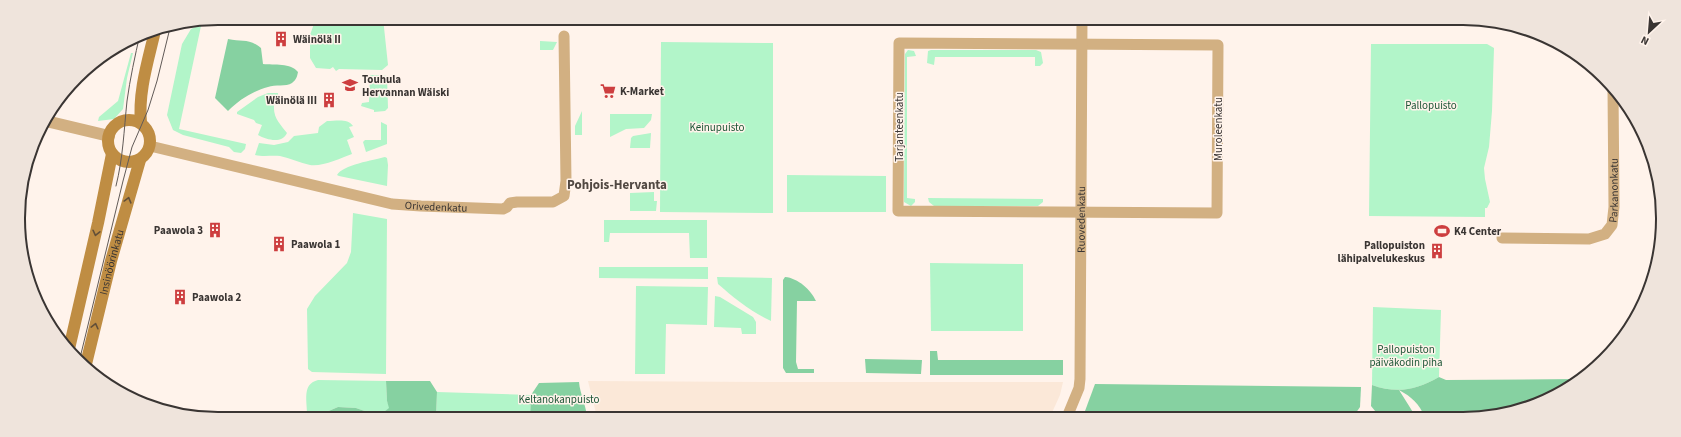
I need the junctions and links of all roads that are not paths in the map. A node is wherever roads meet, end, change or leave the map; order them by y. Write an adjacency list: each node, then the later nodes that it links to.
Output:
1 (1082, 25): 4 (street, Ruovedenkatu)
2 (154, 36): 5 (main road)
3 (564, 36): 11 (street, Orivedenkatu)
4 (1081, 44): 14 (street, Ruovedenkatu); 14 (street, Muroleenkatu); 14 (street, Tarjanteenkatu)
5 (141, 91): 7 (main road); 9 (main road)
6 (1613, 97): 15 (street, Parkanonkatu)
7 (127, 120): 9 (main road); 10 (main road)
8 (51, 122): 10 (street)
9 (141, 123): 11 (main road)
10 (109, 136): 12 (main road)
11 (150, 146): 13 (main road)
12 (112, 154): 13 (main road); 16 (main road, Insinöörinkatu, one-way to 16)
13 (140, 160): 17 (main road, Insinöörinkatu, one-way to 13)
14 (1081, 212): 18 (street, Ruovedenkatu)
15 (1502, 238)
16 (70, 343)
17 (87, 360)
18 (1070, 412)

